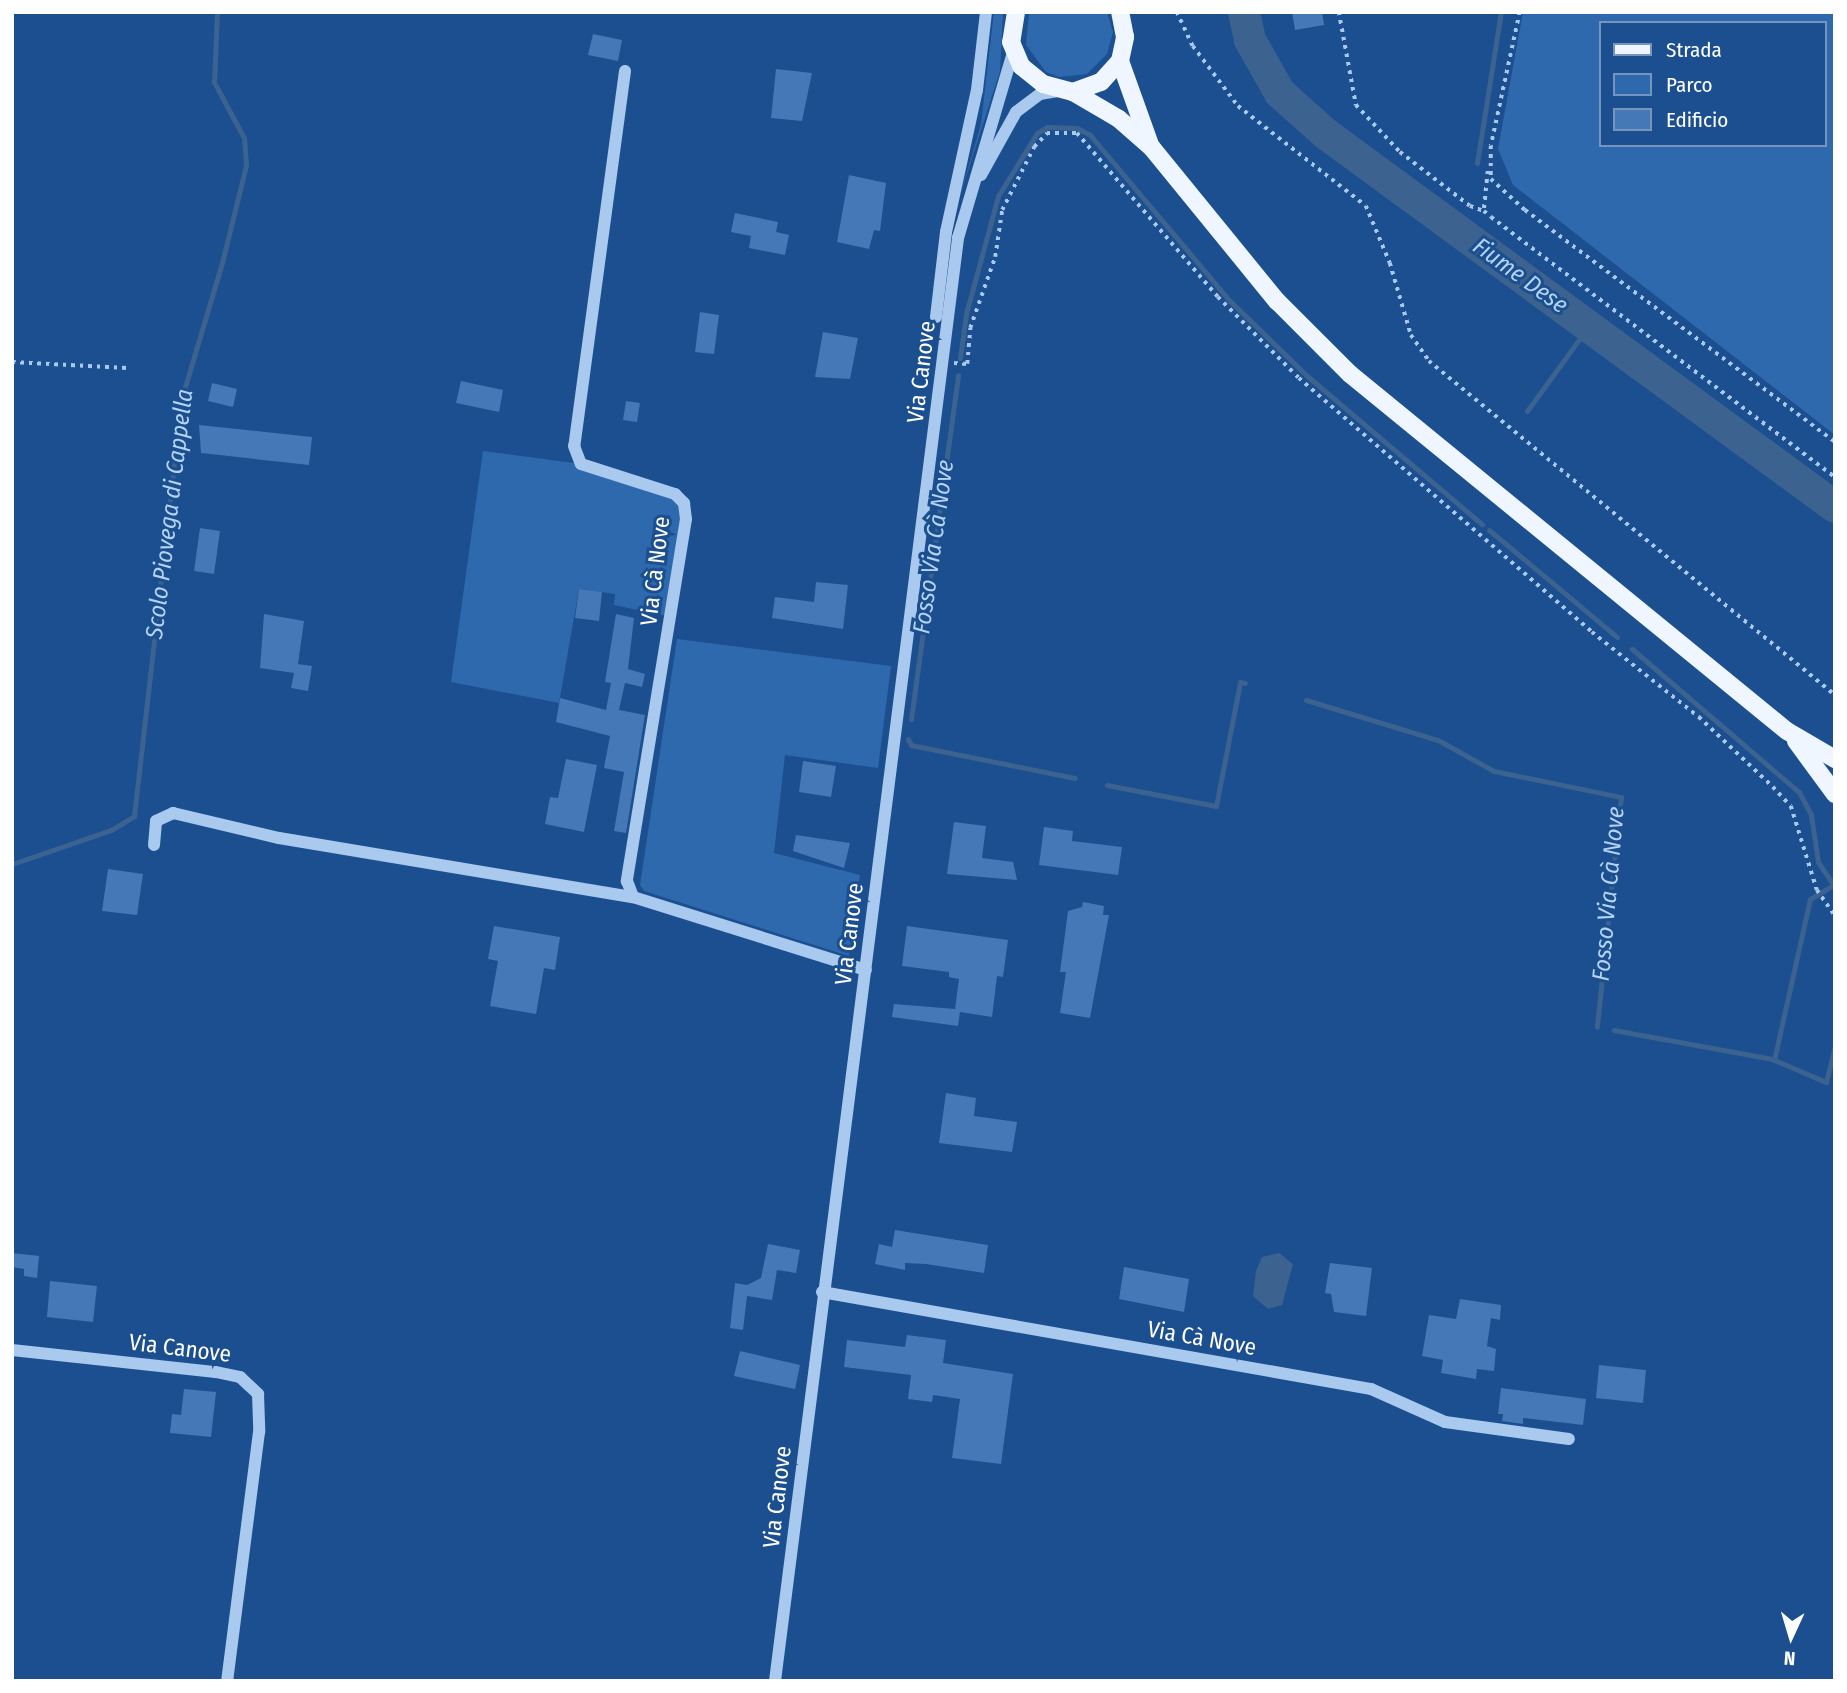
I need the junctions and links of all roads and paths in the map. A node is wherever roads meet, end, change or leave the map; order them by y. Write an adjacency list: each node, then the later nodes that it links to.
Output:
1 (986, 12): 15 (street, Via Canove)
2 (1016, 12): 7 (main road)
3 (1121, 12): 8 (main road)
4 (1177, 12): 21 (path)
5 (1339, 12): 14 (path)
6 (1520, 12): 12 (path)
7 (1013, 52): 10 (main road); 13 (street, Via Canove)
8 (1120, 61): 10 (main road); 11 (main road)
9 (625, 71): 26 (street, Via Cà Nove)
10 (1066, 92): 11 (main road); 13 (street, Via Canove)
11 (1152, 148): 22 (main road)
12 (1489, 167): 14 (path); 19 (path)
13 (970, 194): 16 (street, Via Canove)
14 (1484, 211): 20 (path)
15 (936, 317)
16 (943, 361): 27 (path); 28 (street, Via Canove)
17 (12, 362): 18 (path)
18 (127, 368)
19 (1835, 442)
20 (1835, 478)
21 (1835, 695)
22 (1787, 731): 23 (main road); 24 (main road)
23 (1835, 759)
24 (1835, 794)
25 (154, 845): 26 (street)
26 (633, 897): 28 (street)
27 (1835, 916)
28 (866, 970): 29 (street, Via Canove)
29 (822, 1292): 31 (street, Via Cà Nove); 33 (street, Via Canove)
30 (12, 1350): 32 (street, Via Canove)
31 (1569, 1439)
32 (227, 1681)
33 (775, 1681)

